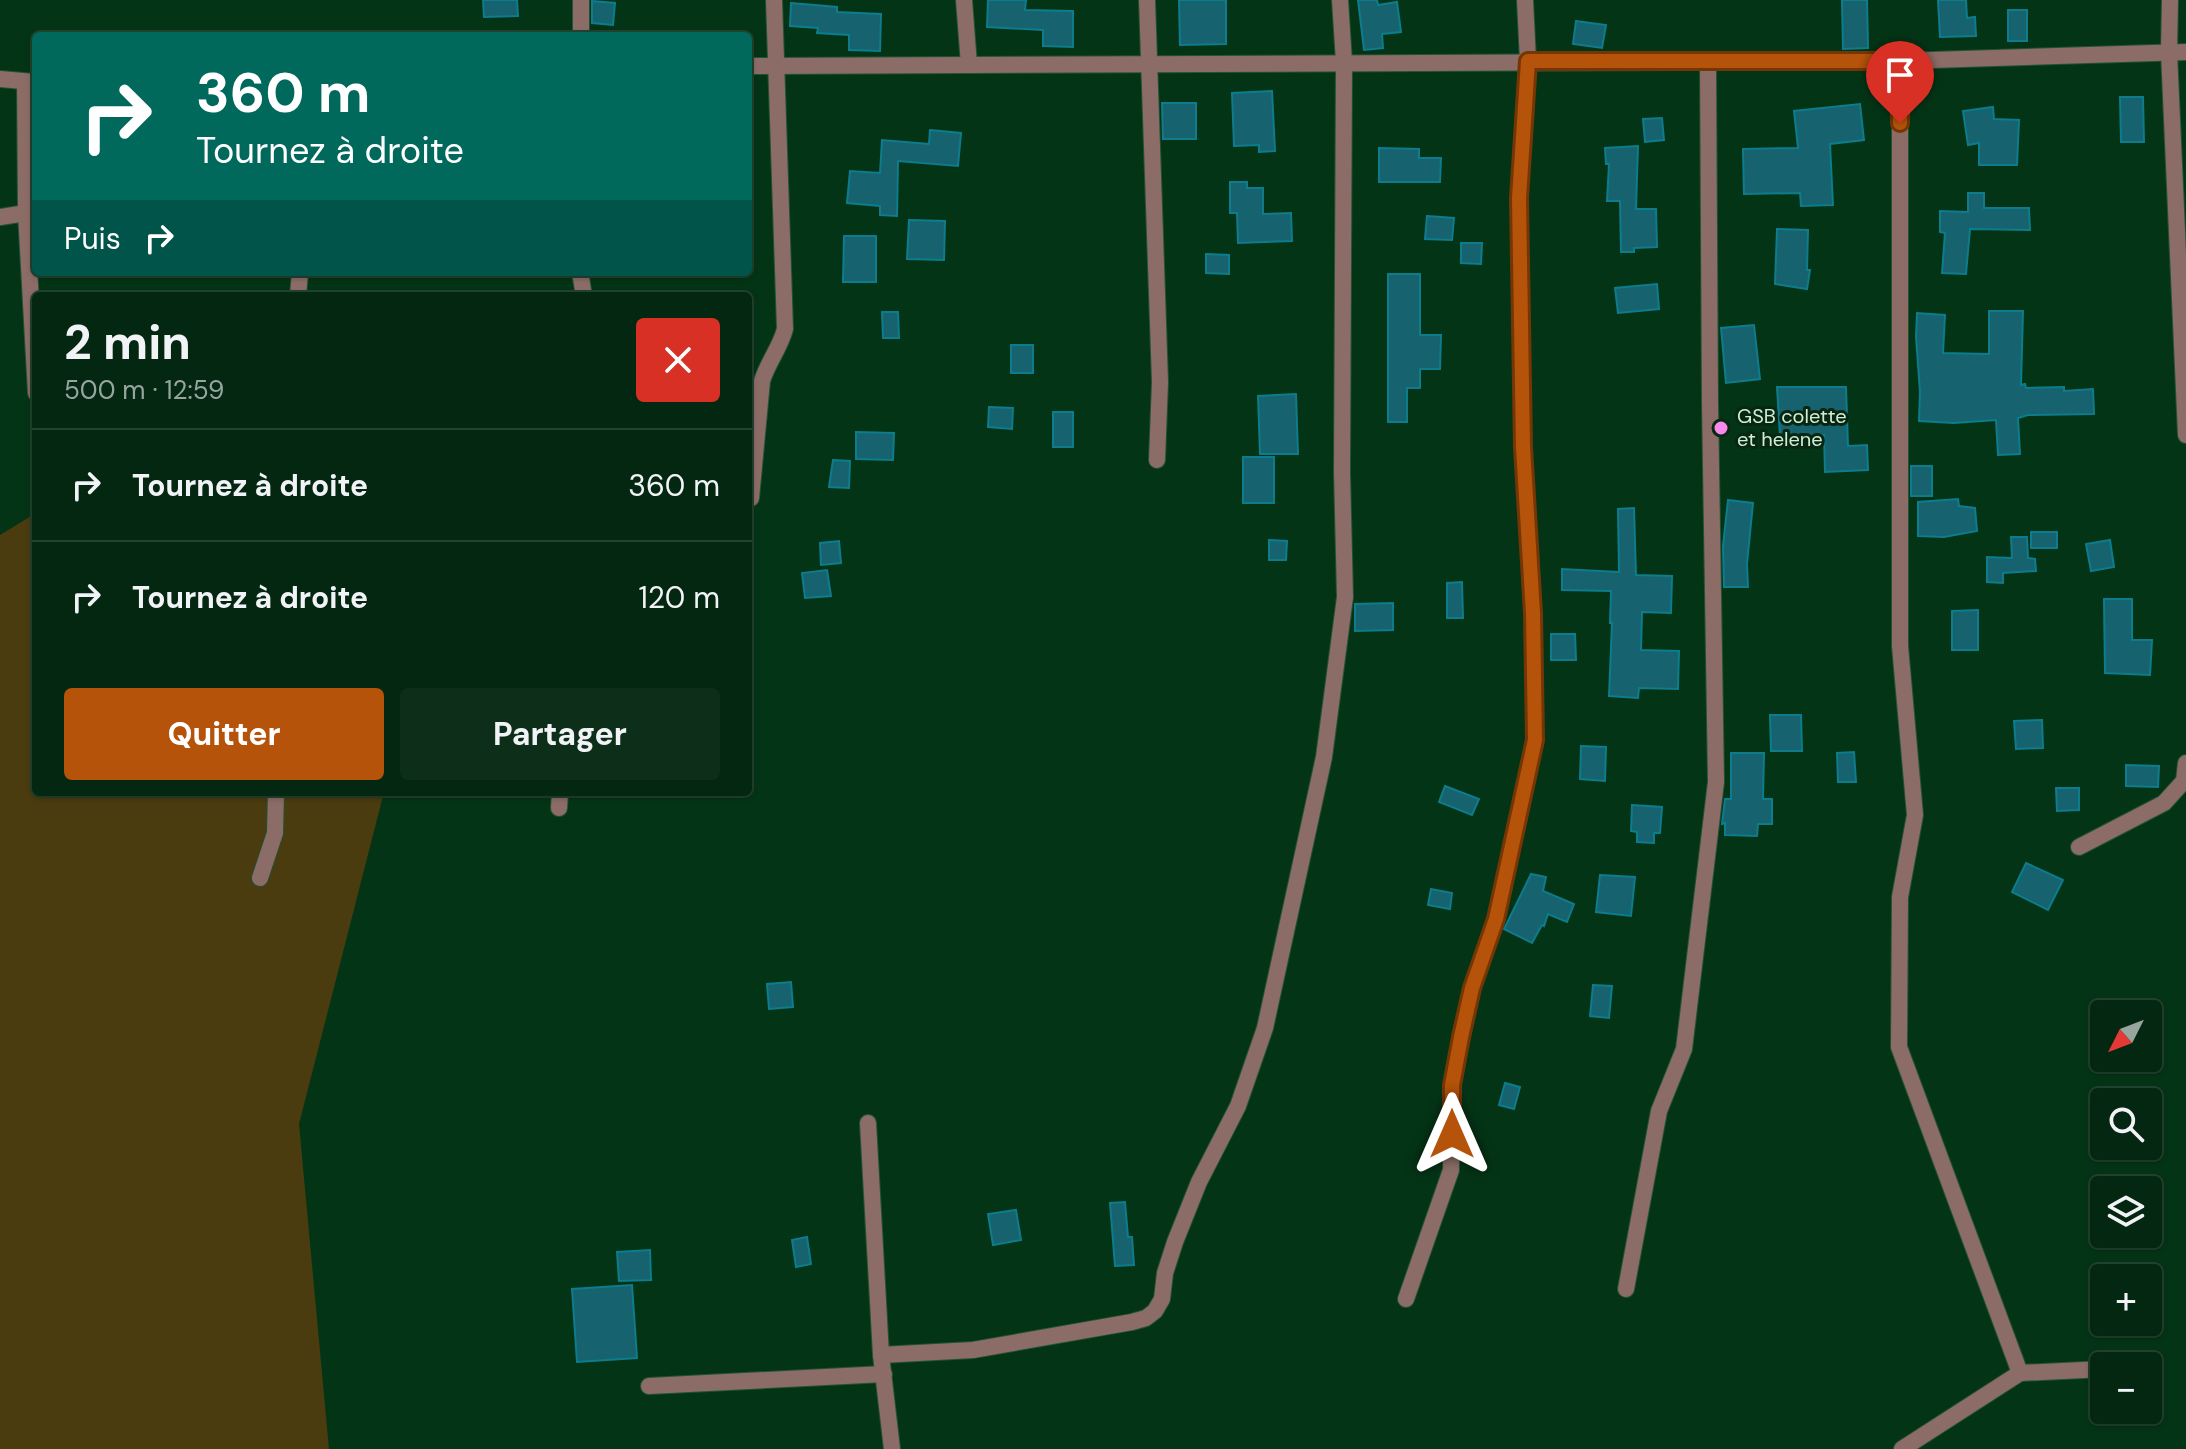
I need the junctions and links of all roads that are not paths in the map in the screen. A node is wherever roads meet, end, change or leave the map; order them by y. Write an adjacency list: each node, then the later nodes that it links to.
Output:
1 (581, 0): 8 (street)
2 (774, 0): 17 (street)
3 (964, 0): 15 (street)
4 (1147, 0): 13 (street)
5 (1340, 0): 12 (street)
6 (1525, 0): 10 (street)
7 (2170, 0): 9 (street)
8 (581, 32)
9 (2178, 52): 11 (street); 23 (street)
10 (1528, 61): 12 (street); 14 (street); 32 (street)
11 (1900, 61): 14 (street); 35 (street)
12 (1344, 62): 13 (street); 33 (street)
13 (1147, 63): 15 (street); 24 (street)
14 (1708, 63): 31 (street)
15 (969, 65): 17 (street)
16 (752, 66): 17 (street)
17 (778, 68): 25 (street)
18 (0, 79): 19 (street)
19 (31, 82): 20 (street)
20 (26, 213): 21 (street); 22 (street)
21 (0, 217)
22 (32, 321)
23 (2186, 435)
24 (1157, 460)
25 (752, 487)
26 (2186, 763): 28 (street)
27 (276, 796): 29 (street)
28 (2079, 847)
29 (260, 878)
30 (868, 1123): 33 (street)
31 (1626, 1289)
32 (1406, 1299)
33 (881, 1355): 36 (street)
34 (2090, 1370): 35 (street)
35 (2020, 1373): 39 (street)
36 (884, 1374): 37 (street); 38 (street)
37 (649, 1386)
38 (892, 1449)
39 (1902, 1449)

